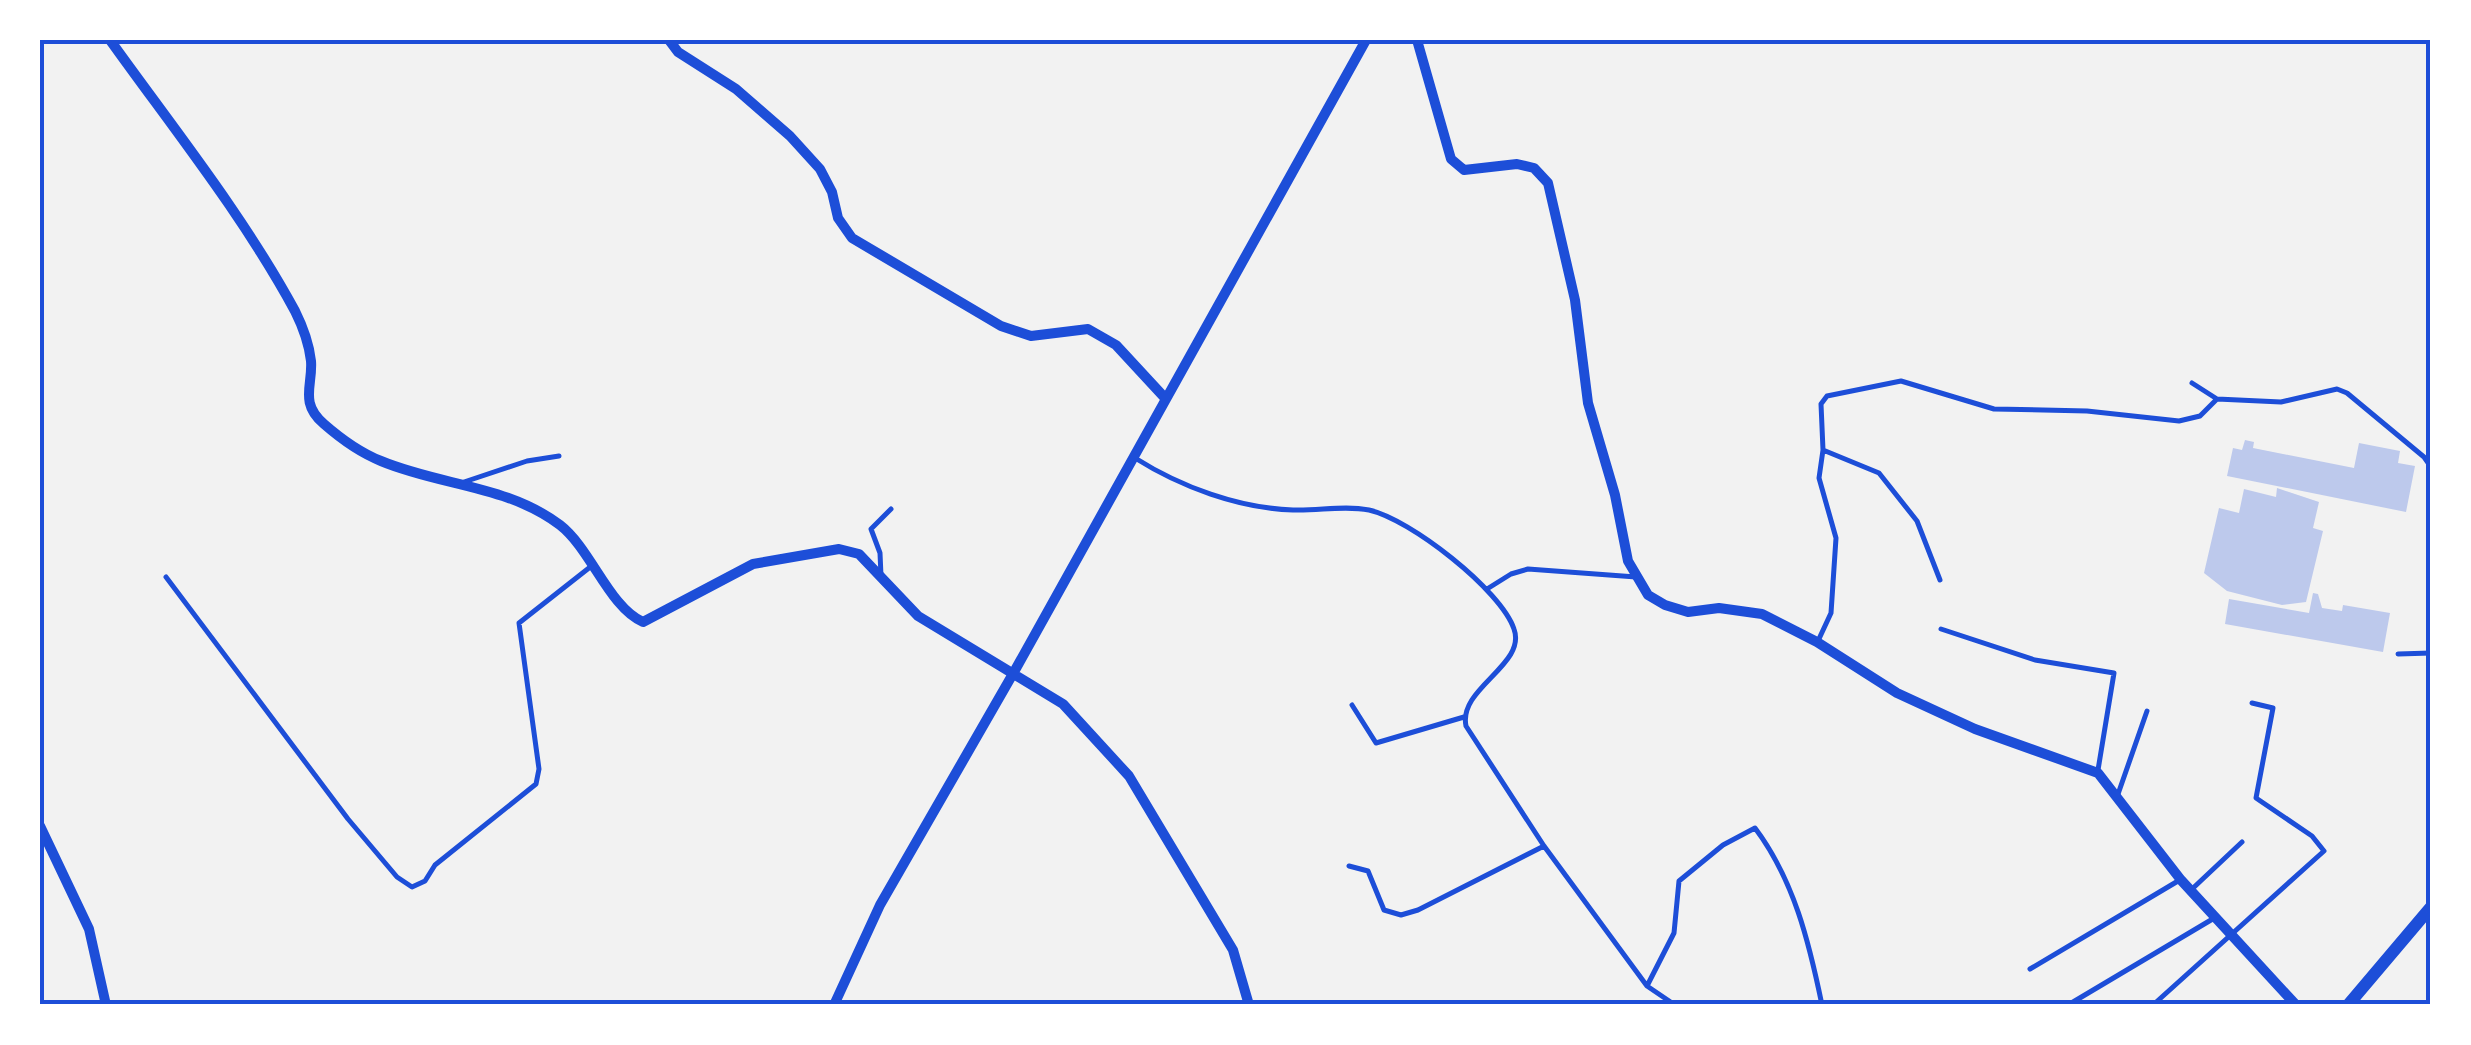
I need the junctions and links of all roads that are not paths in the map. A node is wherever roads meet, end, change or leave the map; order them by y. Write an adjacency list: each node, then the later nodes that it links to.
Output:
1 (110, 40): 12 (street)
2 (669, 40): 6 (street)
3 (1366, 40): 6 (street)
4 (1418, 40): 16 (street)
5 (2192, 384): 7 (lane)
6 (1166, 398): 10 (street)
7 (2217, 398): 8 (lane); 11 (lane)
8 (1822, 450): 18 (lane); 21 (lane)
9 (559, 456): 12 (lane)
10 (1134, 456): 19 (lane); 24 (street)
11 (2431, 468)
12 (461, 483): 14 (street)
13 (891, 509): 17 (lane)
14 (594, 564): 15 (lane); 17 (street)
15 (166, 577)
16 (1636, 577): 19 (lane); 21 (street)
17 (880, 578): 24 (street)
18 (1940, 580)
19 (1488, 590): 28 (lane)
20 (1941, 629): 29 (lane)
21 (1817, 642): 29 (street)
22 (2398, 654): 23 (lane)
23 (2431, 654)
24 (1014, 672): 43 (street); 44 (street)
25 (2252, 703): 39 (lane)
26 (1352, 705): 28 (lane)
27 (2147, 711): 30 (lane)
28 (1464, 717): 33 (lane)
29 (2098, 773): 30 (street)
30 (2116, 799): 35 (street)
31 (40, 826): 42 (street)
32 (2242, 842): 36 (lane)
33 (1544, 846): 34 (lane); 41 (lane)
34 (1349, 866)
35 (2181, 880): 36 (street); 40 (lane)
36 (2191, 890): 38 (street)
37 (2431, 907): 50 (street)
38 (2216, 917): 39 (street); 47 (lane)
39 (2231, 932): 48 (lane); 49 (street)
40 (2030, 969)
41 (1648, 986): 45 (lane); 46 (lane)
42 (106, 1005)
43 (834, 1005)
44 (1248, 1005)
45 (1674, 1005)
46 (1822, 1005)
47 (2068, 1005)
48 (2154, 1005)
49 (2296, 1005)
50 (2348, 1005)

